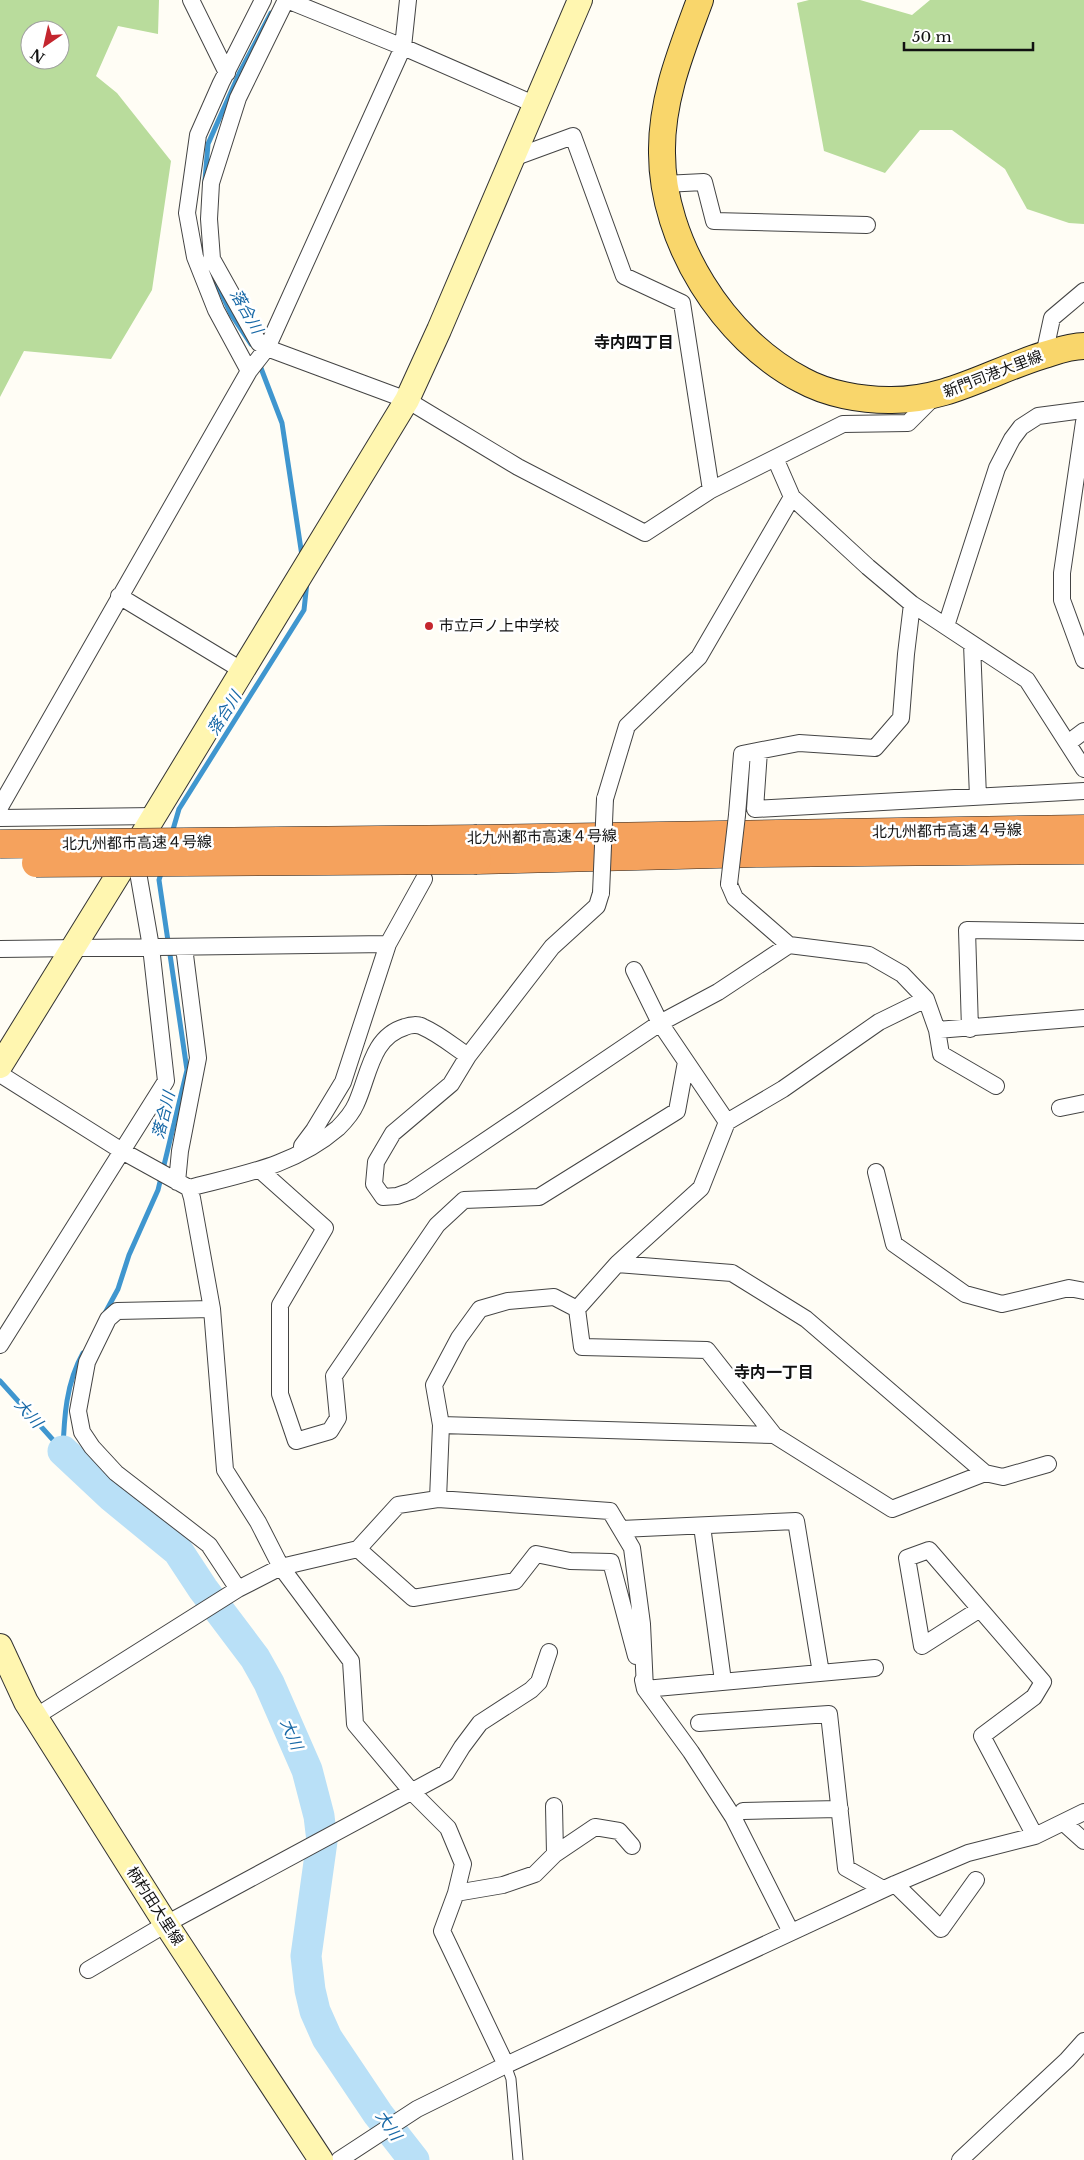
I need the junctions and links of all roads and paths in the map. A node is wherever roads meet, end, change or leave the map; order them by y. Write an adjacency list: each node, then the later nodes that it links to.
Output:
1 (191, 0): 8 (street)
2 (263, 0): 8 (street)
3 (287, 0): 7 (street); 15 (street)
4 (408, 0): 7 (street)
5 (580, 0): 9 (street)
6 (700, 0): 11 (main road, 新門司港大里線)
7 (403, 47): 9 (street); 15 (street)
8 (227, 73): 17 (street)
9 (536, 105): 10 (street)
10 (513, 158): 19 (street); 23 (street)
11 (664, 184): 12 (street); 18 (main road, 新門司港大里線)
12 (867, 225)
13 (1084, 291): 16 (street)
14 (1084, 346): 16 (main road, 新門司港大里線)
15 (267, 348): 17 (street); 19 (street)
16 (1044, 355): 18 (main road, 新門司港大里線)
17 (249, 371): 25 (street)
18 (935, 396): 22 (street)
19 (407, 400): 23 (street); 30 (street)
20 (1084, 410): 27 (street)
21 (1084, 422): 29 (street)
22 (775, 458): 23 (street); 24 (street)
23 (711, 490)
24 (792, 497): 26 (street); 60 (street, bridge)
25 (119, 596): 30 (street); 37 (street)
26 (912, 604): 27 (street); 33 (street)
27 (946, 626): 28 (street)
28 (972, 644): 32 (street); 36 (street)
29 (1084, 660)
30 (243, 671): 38 (street)
31 (1084, 731): 32 (street)
32 (1068, 743): 34 (street)
33 (759, 751): 36 (street); 49 (street, bridge)
34 (1084, 769)
35 (1084, 791): 36 (street)
36 (978, 797)
37 (0, 807)
38 (155, 816): 39 (street); 42 (street)
39 (0, 818)
40 (1084, 829): 43 (highway, 北九州都市高速４号線)
41 (0, 844): 43 (highway, 北九州都市高速４号線, bridge)
42 (134, 849): 50 (street); 53 (street)
43 (477, 849): 44 (highway, 北九州都市高速４号線); 45 (highway, 北九州都市高速４号線, bridge)
44 (1084, 850)
45 (0, 863)
46 (424, 879): 48 (street)
47 (1084, 932): 58 (street)
48 (388, 944): 51 (street); 69 (street)
49 (789, 945): 55 (street); 57 (street)
50 (151, 947): 51 (street); 53 (street); 68 (street)
51 (184, 947): 72 (street)
52 (0, 949): 53 (street)
53 (72, 949): 62 (street)
54 (634, 970): 57 (street)
55 (926, 999): 59 (street); 67 (street)
56 (1084, 1018): 58 (street)
57 (660, 1023): 60 (street); 61 (street)
58 (970, 1029): 59 (street)
59 (937, 1030): 64 (street)
60 (468, 1056): 69 (street)
61 (686, 1062): 67 (street); 70 (street)
62 (0, 1066)
63 (0, 1074): 68 (street)
64 (996, 1086)
65 (1084, 1102): 66 (street)
66 (1060, 1108)
67 (727, 1122): 73 (street)
68 (122, 1151): 72 (street); 77 (street)
69 (291, 1159): 70 (street)
70 (260, 1170): 72 (street)
71 (876, 1172): 74 (street)
72 (183, 1185): 75 (street)
73 (617, 1264): 76 (street); 81 (street)
74 (1084, 1291)
75 (212, 1309): 86 (street); 87 (street)
76 (577, 1309): 78 (street); 79 (street)
77 (0, 1345)
78 (441, 1425): 79 (street); 82 (street)
79 (774, 1435): 81 (street)
80 (1048, 1464): 81 (street)
81 (985, 1473)
82 (438, 1499): 84 (street); 85 (street)
83 (702, 1526): 84 (street); 92 (street); 93 (street)
84 (620, 1529): 94 (street)
85 (358, 1549): 86 (street); 94 (street)
86 (281, 1567): 87 (street); 97 (street)
87 (238, 1589): 95 (street)
88 (980, 1609): 88 (street); 103 (street)
89 (0, 1646): 95 (street, 柄杓田大里線)
90 (549, 1652): 97 (street)
91 (875, 1668): 92 (street)
92 (821, 1673): 93 (street)
93 (723, 1682): 94 (street)
94 (645, 1689): 111 (street)
95 (35, 1716): 110 (street, 柄杓田大里線)
96 (699, 1723): 99 (street)
97 (412, 1792): 109 (street); 110 (street)
98 (554, 1806): 106 (street)
99 (840, 1810): 100 (street); 108 (street)
100 (743, 1811)
101 (1084, 1812): 102 (street)
102 (1064, 1823): 103 (street); 104 (street)
103 (1035, 1836): 108 (street)
104 (1084, 1841)
105 (632, 1846): 106 (street)
106 (554, 1854): 109 (street)
107 (976, 1880): 108 (street)
108 (889, 1887): 111 (street)
109 (456, 1893): 114 (street)
110 (166, 1924): 112 (street); 115 (street, 柄杓田大里線)
111 (791, 1932): 114 (street)
112 (88, 1970)
113 (1084, 2041): 118 (street)
114 (506, 2065): 116 (street); 117 (lane)
115 (320, 2160)
116 (339, 2160)
117 (518, 2160)
118 (960, 2160)

